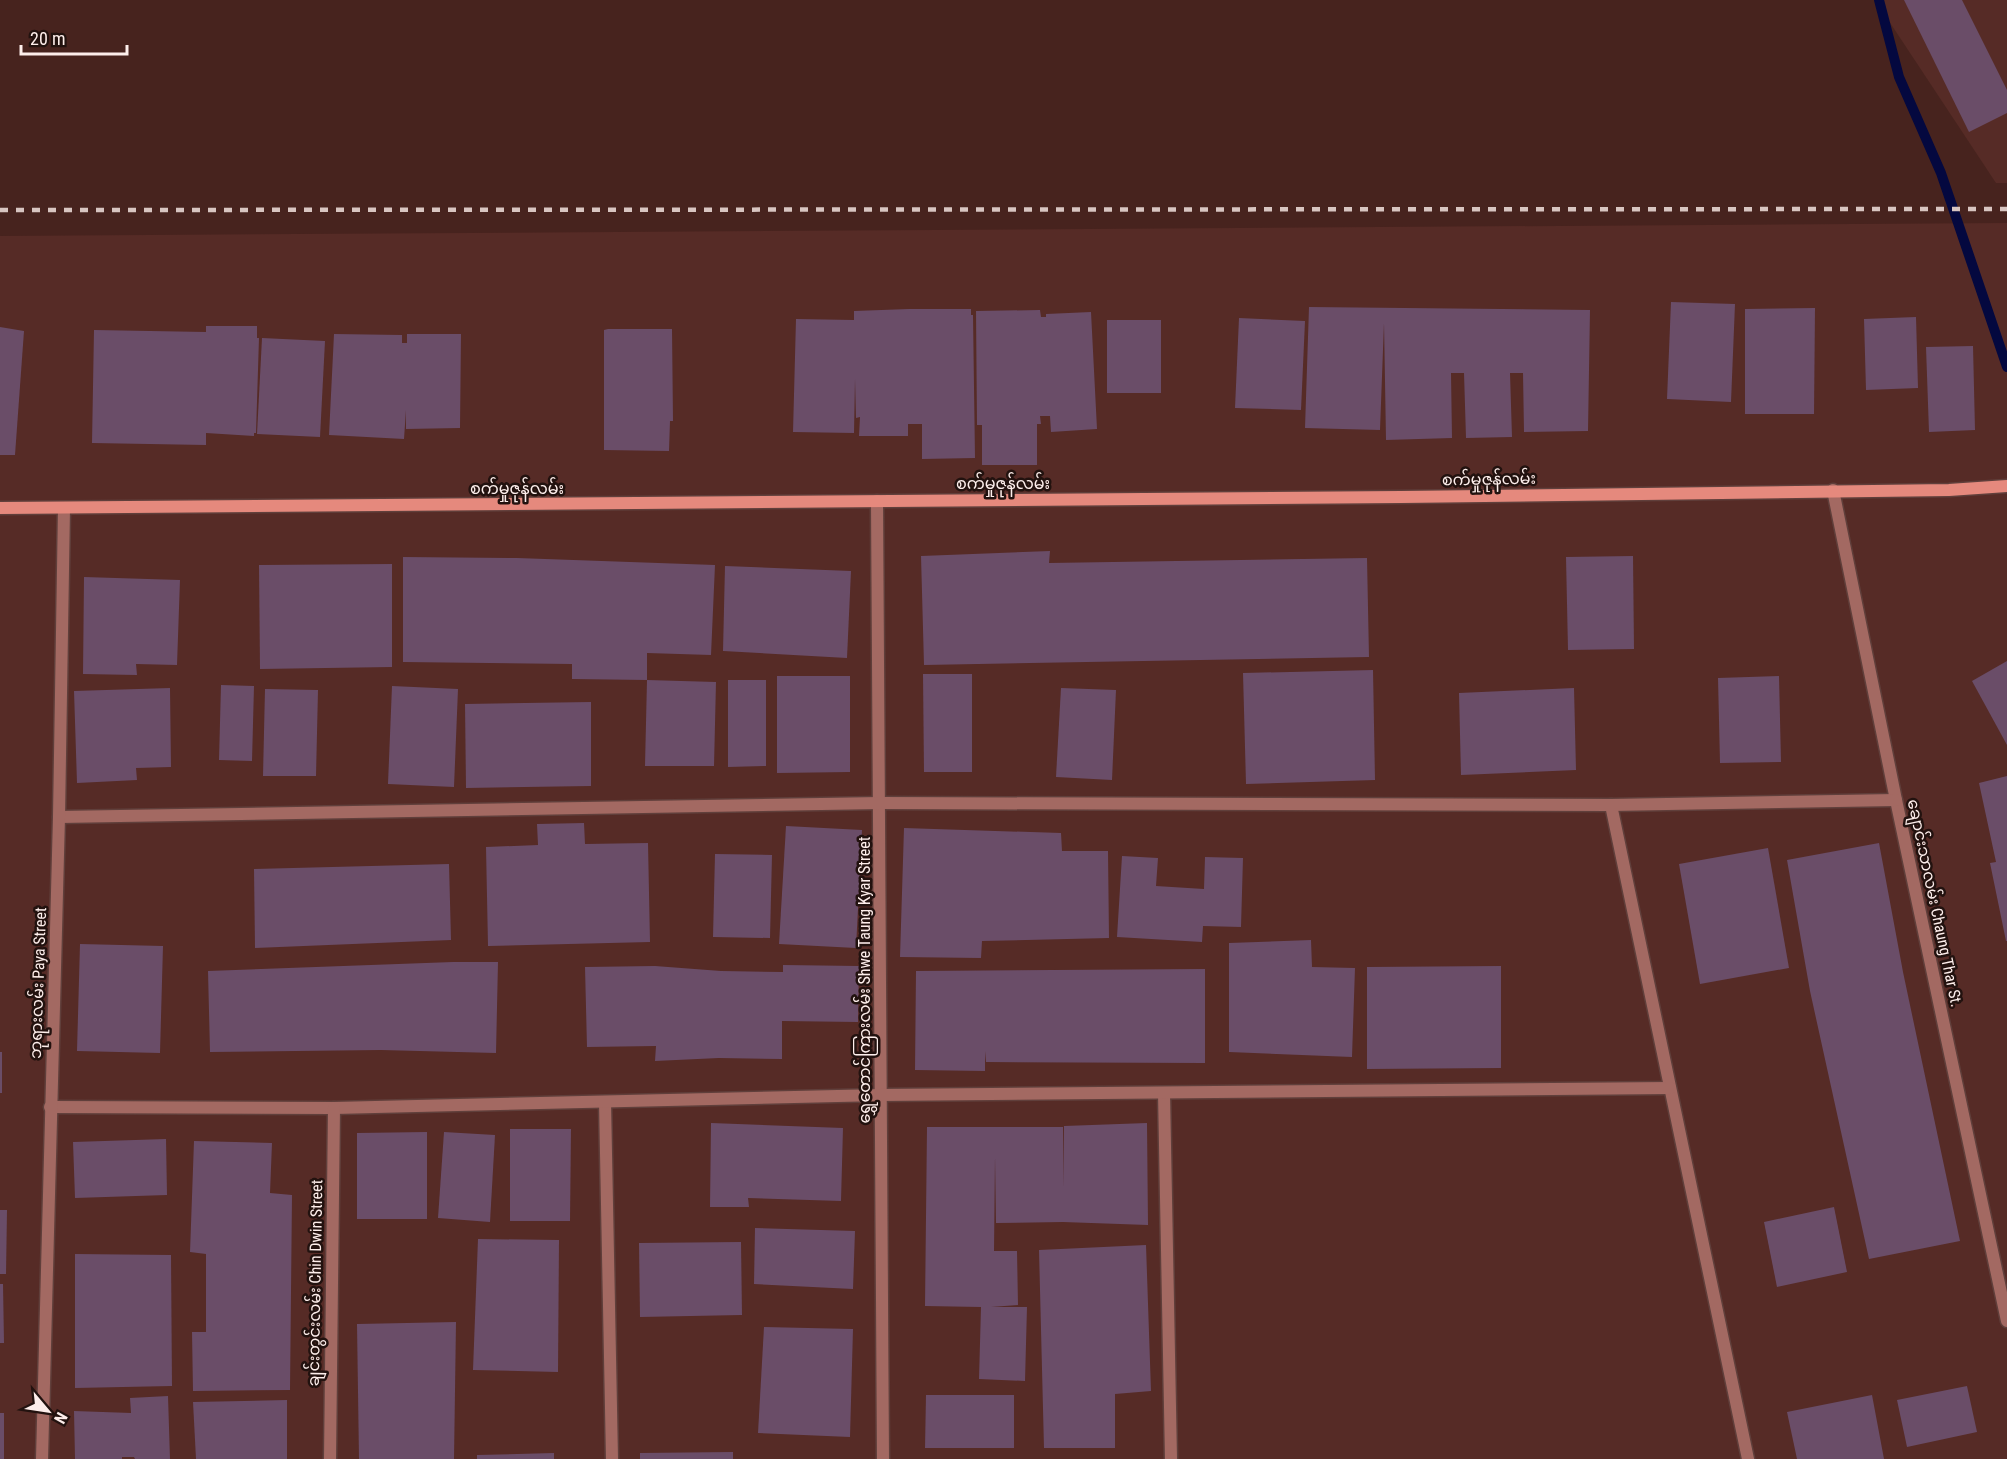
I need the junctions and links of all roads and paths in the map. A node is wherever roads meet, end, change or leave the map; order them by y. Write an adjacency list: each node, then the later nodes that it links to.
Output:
1 (2007, 486): 2 (street, စက်မှုဇုန်လမ်း)
2 (1833, 490): 3 (street, စက်မှုဇုန်လမ်း); 6 (street, ချောင်းသာလမ်း Chaung Thar St.)
3 (878, 501): 5 (street, စက်မှုဇုန်လမ်း); 7 (street, ရွှေတောင်ကြားလမ်း Shwe Taung Kyar Street)
4 (0, 508): 5 (street, စက်မှုဇုန်လမ်း)
5 (64, 508): 9 (street, ဘုရားလမ်း Paya Street)
6 (1896, 800): 8 (street); 16 (street, ချောင်းသာလမ်း Chaung Thar St.)
7 (880, 803): 8 (street); 9 (street); 12 (street, ရွှေတောင်ကြားလမ်း Shwe Taung Kyar Street)
8 (1611, 805): 10 (street)
9 (59, 817): 14 (street, ဘုရားလမ်း Paya Street)
10 (1670, 1088): 11 (street); 22 (street)
11 (1164, 1093): 12 (street); 21 (street)
12 (882, 1095): 13 (street); 20 (street, ရွှေတောင်ကြားလမ်း Shwe Taung Kyar Street)
13 (606, 1101): 15 (street); 19 (street)
14 (50, 1107): 15 (street); 17 (street, ဘုရားလမ်း Paya Street)
15 (334, 1107): 18 (street, ချင်းတွင်းလမ်း Chin Dwin Street)
16 (2007, 1321)
17 (42, 1459)
18 (330, 1459)
19 (612, 1459)
20 (883, 1459)
21 (1171, 1459)
22 (1748, 1459)

